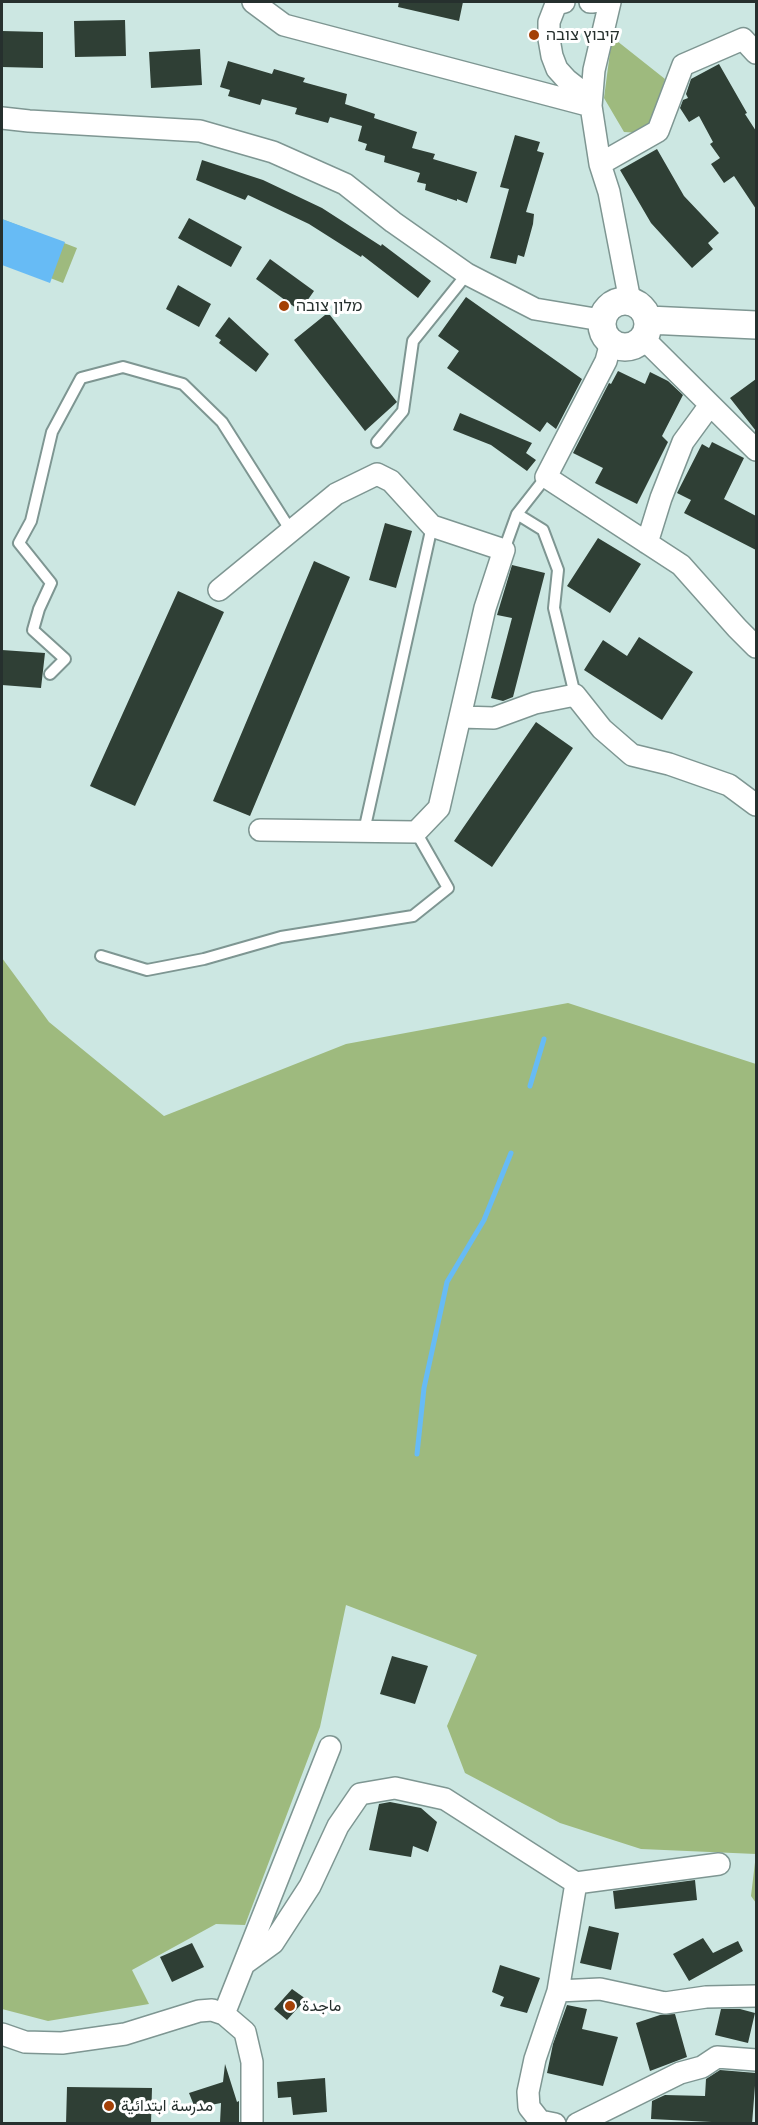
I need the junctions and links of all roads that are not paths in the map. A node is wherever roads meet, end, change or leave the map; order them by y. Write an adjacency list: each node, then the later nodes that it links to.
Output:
1 (253, 2): 7 (street)
2 (564, 2): 7 (street)
3 (592, 2): 5 (street)
4 (610, 2): 5 (street)
5 (604, 28): 7 (street)
6 (756, 53): 9 (street)
7 (591, 100): 9 (street)
8 (2, 118): 10 (street)
9 (600, 164): 11 (street)
10 (466, 274): 14 (street); 16 (lane)
11 (630, 301): 13 (street); 14 (street)
12 (756, 325): 13 (street)
13 (646, 329): 14 (street); 15 (street)
14 (606, 331): 18 (street)
15 (710, 405): 17 (street); 22 (street)
16 (377, 442)
17 (756, 450)
18 (546, 477): 19 (lane); 22 (street)
19 (517, 514): 23 (lane); 27 (lane)
20 (432, 526): 21 (street); 23 (street); 31 (lane)
21 (291, 531): 24 (street); 26 (lane)
22 (647, 543): 25 (street)
23 (504, 550): 28 (street)
24 (219, 590)
25 (756, 647)
26 (50, 674)
27 (575, 695): 28 (street); 29 (street)
28 (461, 717): 32 (street)
29 (756, 805)
30 (260, 830): 31 (street)
31 (364, 831): 32 (street)
32 (416, 832): 33 (lane)
33 (101, 956)
34 (330, 1746): 37 (street)
35 (719, 1864): 36 (street)
36 (576, 1883): 37 (street); 38 (street)
37 (244, 1964): 40 (street)
38 (558, 1991): 39 (street); 44 (street)
39 (756, 1996)
40 (224, 2014): 41 (street); 43 (street)
41 (2, 2034)
42 (756, 2060): 45 (street)
43 (252, 2124)
44 (555, 2124)
45 (577, 2124)

